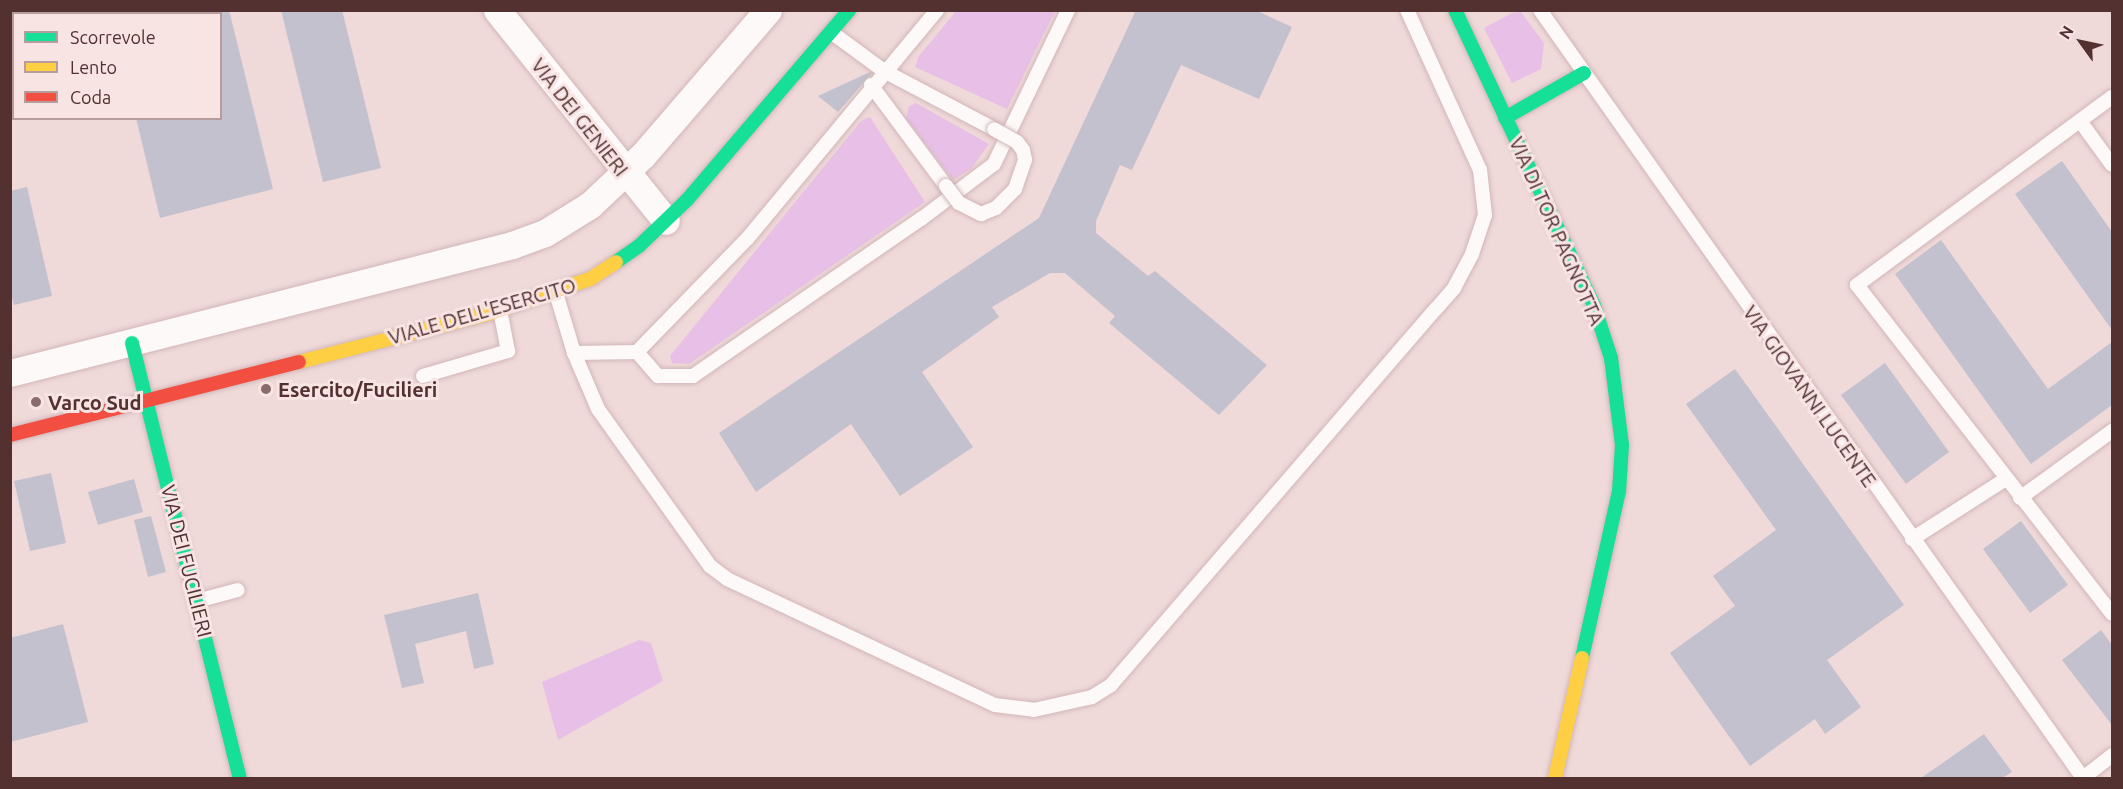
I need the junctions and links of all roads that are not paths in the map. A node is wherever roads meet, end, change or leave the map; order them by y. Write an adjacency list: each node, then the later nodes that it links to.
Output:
1 (497, 10): 17 (street, VIA DEI GENIERI)
2 (768, 10): 17 (street)
3 (849, 10): 9 (street, VIALE DELL'ESERCITO)
4 (937, 10): 10 (lane)
5 (1068, 10): 22 (lane)
6 (1407, 10): 23 (lane)
7 (1540, 10): 11 (lane, VIA GIOVANNI LUCENTE)
8 (1463, 13): 14 (street, VIA DI TOR PAGNOTTA)
9 (831, 32): 10 (lane); 18 (street, VIALE DELL'ESERCITO)
10 (884, 71): 12 (lane); 12 (lane, bridge)
11 (1584, 73): 14 (street); 31 (lane, VIA GIOVANNI LUCENTE)
12 (871, 86): 22 (lane)
13 (2112, 97): 15 (lane)
14 (1506, 118): 37 (street, VIA DI TOR PAGNOTTA)
15 (2080, 121): 16 (lane); 29 (lane)
16 (2112, 165)
17 (624, 173): 18 (street, VIA DEI GENIERI); 21 (street)
18 (666, 221): 19 (street, VIALE DELL'ESERCITO)
19 (556, 293): 20 (street, VIALE DELL'ESERCITO); 23 (lane)
20 (501, 310): 25 (lane); 26 (street, VIALE DELL'ESERCITO)
21 (132, 343): 24 (street); 26 (street, VIA DEI FUCILIERI)
22 (637, 352): 23 (lane)
23 (574, 353)
24 (10, 373)
25 (423, 376)
26 (147, 401): 28 (street, VIALE DELL'ESERCITO); 33 (street, VIA DEI FUCILIERI)
27 (2112, 431): 30 (lane)
28 (10, 435)
29 (2006, 479): 30 (lane); 31 (lane)
30 (2020, 498): 34 (lane)
31 (1912, 539): 38 (lane, VIA GIOVANNI LUCENTE)
32 (238, 590): 33 (lane)
33 (196, 601): 36 (street, VIA DEI FUCILIERI)
34 (2112, 614)
35 (2112, 755): 38 (lane)
36 (240, 778)
37 (1555, 778)
38 (2083, 778)

